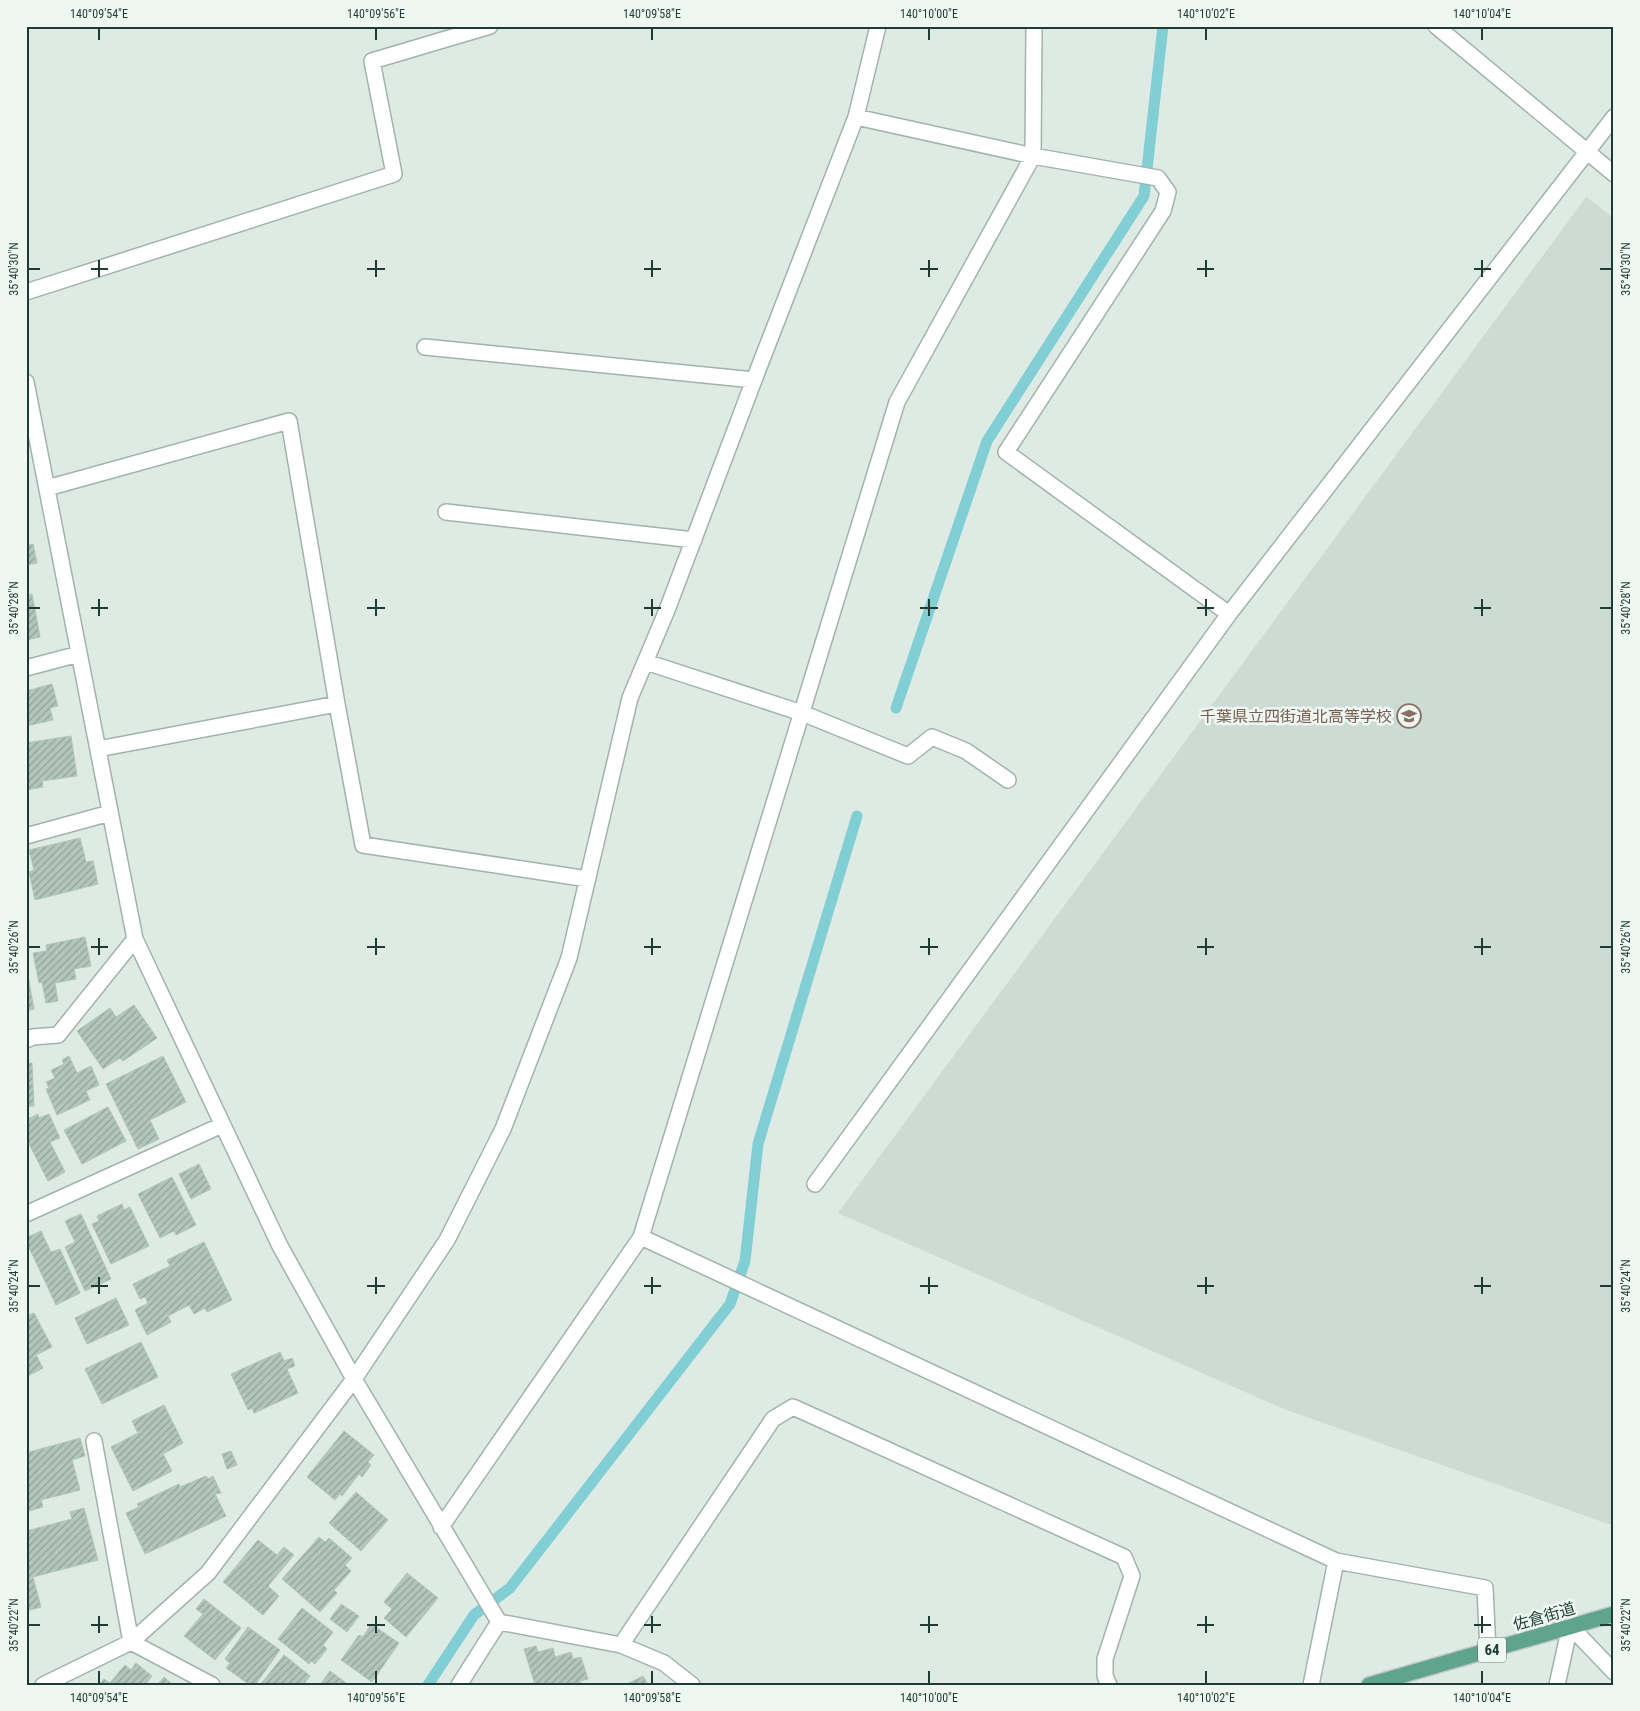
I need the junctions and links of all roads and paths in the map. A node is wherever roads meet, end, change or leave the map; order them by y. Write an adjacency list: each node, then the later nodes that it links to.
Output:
1 (490, 26): 10 (street)
2 (878, 26): 5 (street)
3 (1034, 26): 8 (street)
4 (1436, 26): 7 (street)
5 (856, 117): 8 (street); 12 (street)
6 (1614, 117): 7 (street)
7 (1586, 153): 9 (street); 17 (street)
8 (1033, 156): 17 (street); 22 (street)
9 (1614, 174)
10 (26, 292)
11 (425, 347): 12 (street)
12 (754, 380): 16 (street)
13 (26, 382): 14 (street)
14 (47, 488): 18 (street); 21 (street)
15 (446, 512): 16 (street)
16 (694, 540): 19 (street)
17 (1230, 614): 31 (street)
18 (79, 654): 20 (street); 23 (street)
19 (646, 662): 22 (street); 27 (street)
20 (26, 668)
21 (337, 704): 23 (street); 27 (street)
22 (802, 714): 24 (street); 33 (street)
23 (98, 750): 25 (street)
24 (1008, 780)
25 (110, 813): 26 (street); 28 (street)
26 (26, 836)
27 (588, 879): 34 (street)
28 (135, 939): 29 (street); 30 (street)
29 (26, 1040)
30 (222, 1125): 32 (street); 34 (street)
31 (815, 1184)
32 (26, 1214)
33 (641, 1237): 36 (street); 37 (street)
34 (354, 1378): 36 (street); 41 (street)
35 (94, 1441): 41 (street)
36 (441, 1527): 39 (street)
37 (1336, 1561): 43 (street); 50 (street)
38 (1614, 1614): 40 (main road, 佐倉街道 / 64)
39 (495, 1617): 42 (street); 47 (street)
40 (1570, 1626): 43 (main road, 佐倉街道 / 64); 44 (street); 52 (street)
41 (131, 1642): 45 (street); 46 (street)
42 (621, 1645): 48 (street); 49 (street)
43 (1488, 1651): 51 (main road, 佐倉街道 / 64)
44 (1614, 1672)
45 (43, 1685)
46 (212, 1685)
47 (459, 1685)
48 (692, 1685)
49 (1109, 1685)
50 (1311, 1685)
51 (1369, 1685)
52 (1557, 1685)

